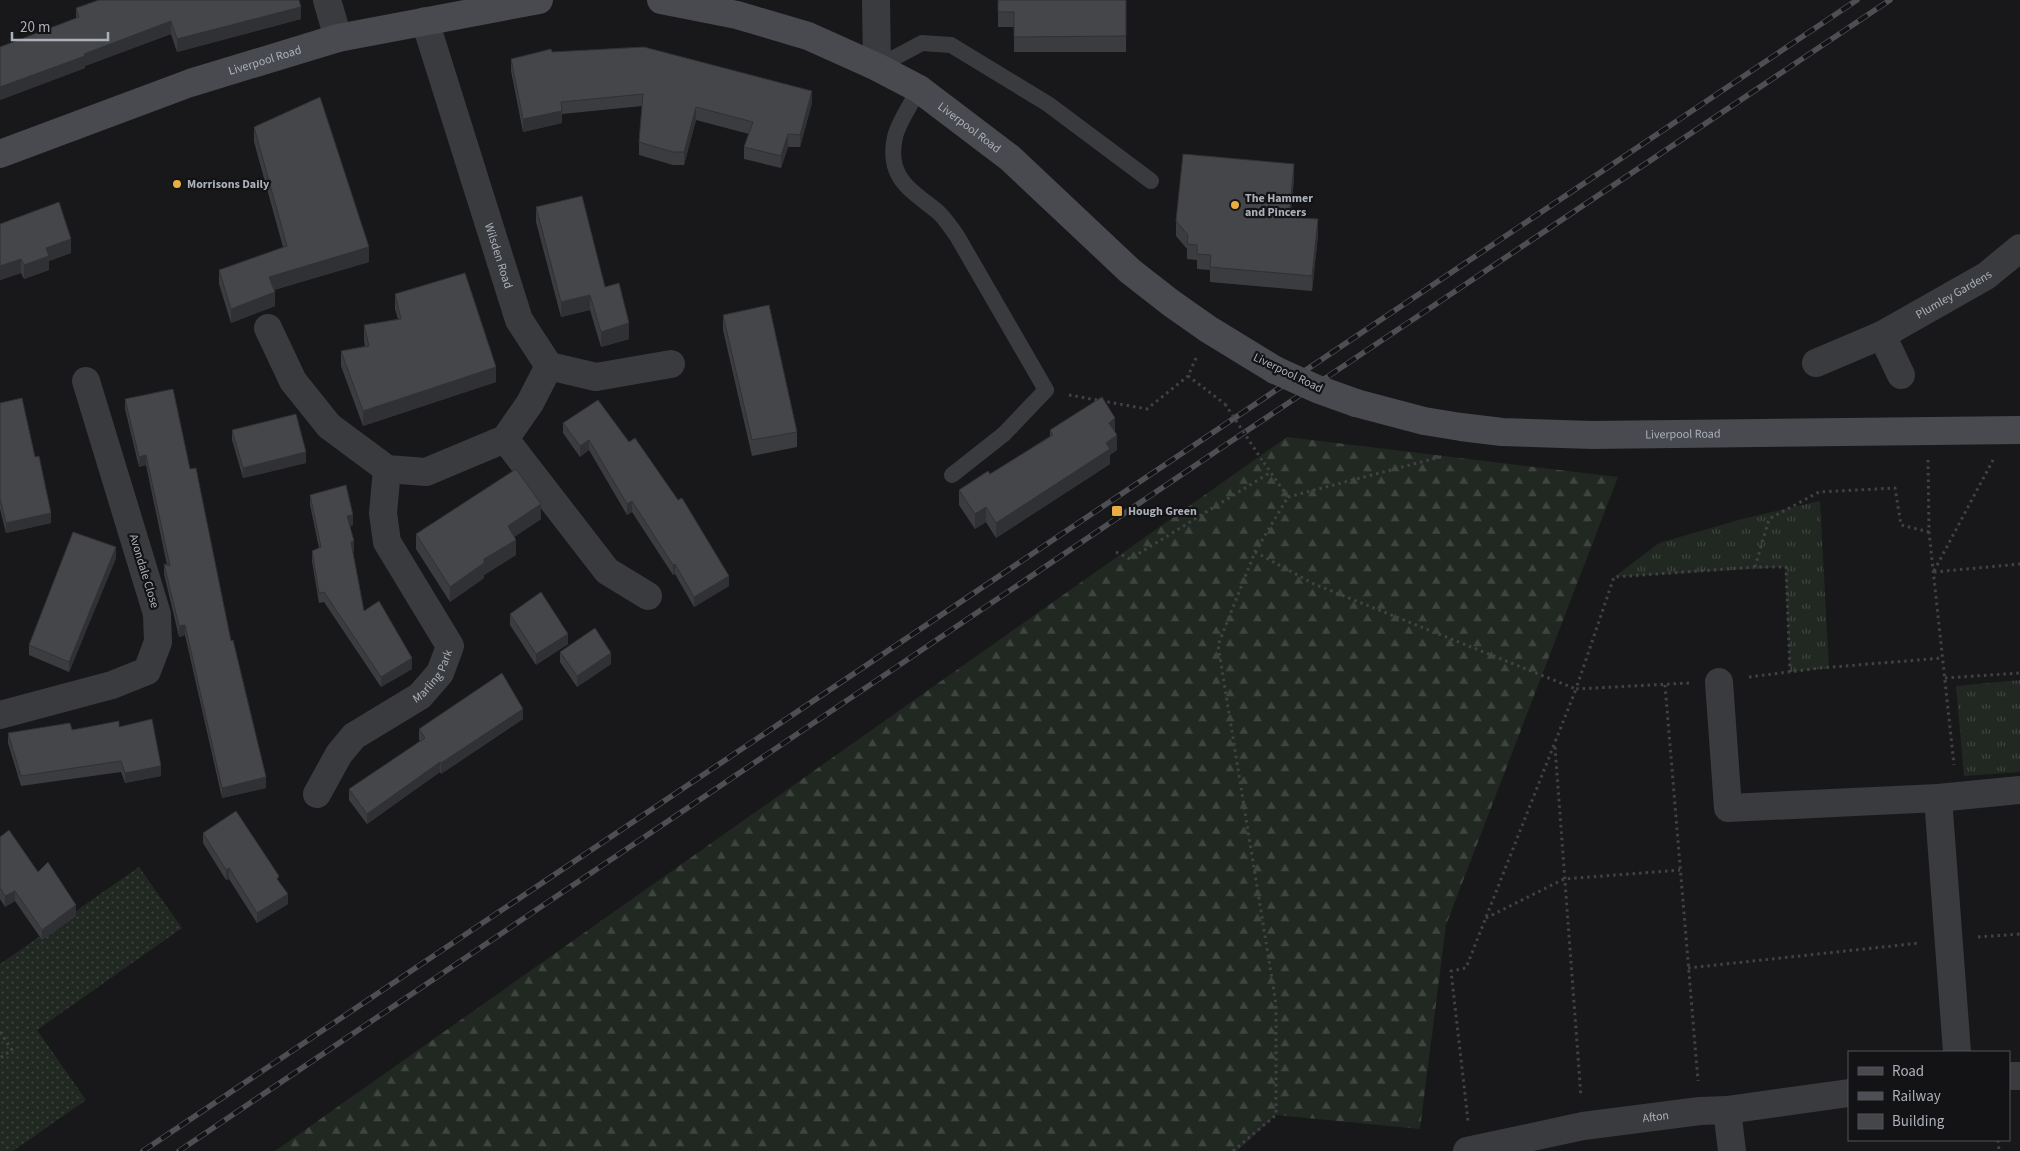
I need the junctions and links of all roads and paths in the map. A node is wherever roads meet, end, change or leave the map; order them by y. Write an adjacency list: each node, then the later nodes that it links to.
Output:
1 (327, 0): 6 (street)
2 (539, 0): 5 (main road, Liverpool Road)
3 (661, 0): 7 (main road, Liverpool Road)
4 (876, 0): 7 (street)
5 (426, 21): 6 (main road, Liverpool Road); 17 (street, Wilsden Road)
6 (338, 38): 9 (main road, Liverpool Road)
7 (877, 67): 8 (main road, Liverpool Road); 10 (lane)
8 (919, 89): 13 (main road, Liverpool Road); 21 (lane)
9 (0, 154)
10 (1151, 181)
11 (2020, 248): 14 (street, Plumley Gardens)
12 (268, 328): 26 (street)
13 (1208, 329): 19 (path); 22 (main road, Liverpool Road, bridge)
14 (1882, 335): 15 (street, Plumley Gardens); 18 (street)
15 (1816, 363)
16 (671, 364): 17 (street)
17 (549, 366): 24 (street)
18 (1902, 375)
19 (1188, 376): 21 (path); 27 (path, bridge)
20 (86, 381): 44 (street, Avondale Close)
21 (1046, 390): 28 (lane)
22 (1927, 430): 23 (main road, Liverpool Road); 30 (path)
23 (2014, 430): 35 (path)
24 (505, 439): 26 (street); 36 (street)
25 (1446, 456): 29 (path)
26 (387, 469): 47 (street, Marling Park)
27 (1271, 472): 29 (path); 31 (path)
28 (952, 475)
29 (1288, 498): 32 (path)
30 (1929, 532): 34 (path); 35 (path)
31 (1116, 552)
32 (1254, 552): 43 (path); 63 (path)
33 (2020, 564): 35 (path)
34 (1755, 567): 38 (path); 43 (path)
35 (1934, 572): 37 (path)
36 (648, 596)
37 (1943, 658): 38 (path); 40 (path)
38 (1790, 672): 41 (path)
39 (2020, 673): 40 (path)
40 (1945, 678): 48 (path)
41 (1718, 682): 42 (path); 48 (street)
42 (1665, 685): 43 (path); 49 (path)
43 (1576, 689): 45 (path)
44 (0, 715)
45 (1555, 744): 50 (path); 51 (path)
46 (2020, 790): 48 (street)
47 (317, 794)
48 (1947, 796): 53 (street)
49 (1680, 870): 50 (path); 54 (path)
50 (1564, 879): 51 (path); 61 (path)
51 (1486, 919): 62 (path)
52 (2020, 934): 53 (path)
53 (1949, 940): 54 (path); 56 (street)
54 (1688, 968): 60 (path)
55 (0, 1032): 57 (path)
56 (1957, 1051)
57 (0, 1058)
58 (1848, 1093): 59 (street, Afton)
59 (1728, 1110): 60 (street, Afton); 64 (street)
60 (1700, 1111): 61 (street, Afton)
61 (1583, 1126): 62 (street, Afton)
62 (1469, 1150)
63 (1233, 1151)
64 (1732, 1151)

